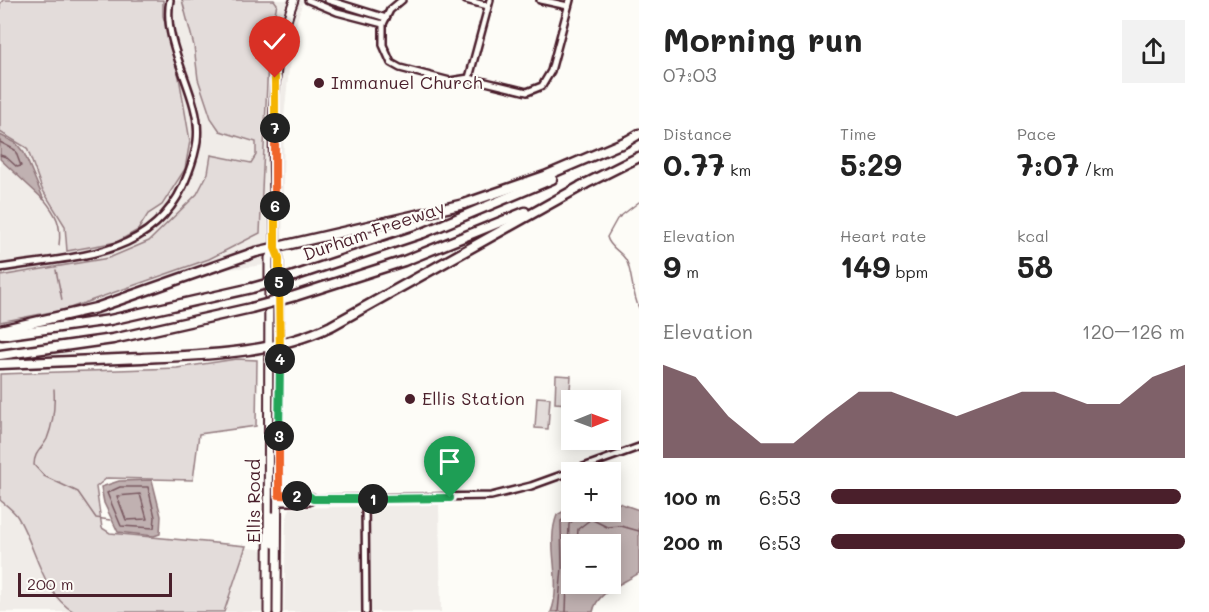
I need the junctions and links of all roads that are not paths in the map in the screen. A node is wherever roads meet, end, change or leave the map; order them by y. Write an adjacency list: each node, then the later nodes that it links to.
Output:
1 (170, 0): 20 (street)
2 (294, 0): 19 (main road, Ellis Road)
3 (308, 0): 13 (street)
4 (328, 0): 11 (street)
5 (402, 0): 12 (street)
6 (466, 0): 9 (street)
7 (540, 0): 10 (street)
8 (357, 1): 11 (street)
9 (489, 3): 14 (street)
10 (569, 3): 14 (street)
11 (355, 9): 12 (street)
12 (386, 18): 13 (street)
13 (383, 24): 14 (street)
14 (469, 78)
15 (639, 134): 16 (highway, Durham Freeway)
16 (627, 141): 19 (highway); 22 (highway, Durham Freeway, bridge)
17 (639, 157): 18 (highway, Durham Freeway)
18 (585, 184): 23 (highway); 25 (highway, Durham Freeway, bridge)
19 (275, 248): 21 (highway); 23 (main road, Ellis Road); 24 (main road, Ellis Road)
20 (0, 268)
21 (0, 330)
22 (0, 335)
23 (280, 345): 24 (highway); 30 (main road, Ellis Road)
24 (267, 347): 26 (highway); 28 (main road, Ellis Road)
25 (0, 355)
26 (0, 364)
27 (639, 447): 31 (street)
28 (270, 458): 29 (main road, Ellis Road); 30 (main road)
29 (268, 499): 32 (main road); 33 (main road, Ellis Road)
30 (279, 499): 31 (street); 32 (main road, Ellis Road)
31 (365, 499): 35 (street)
32 (278, 551): 34 (main road, Ellis Road)
33 (268, 612)
34 (277, 612)
35 (366, 612)

